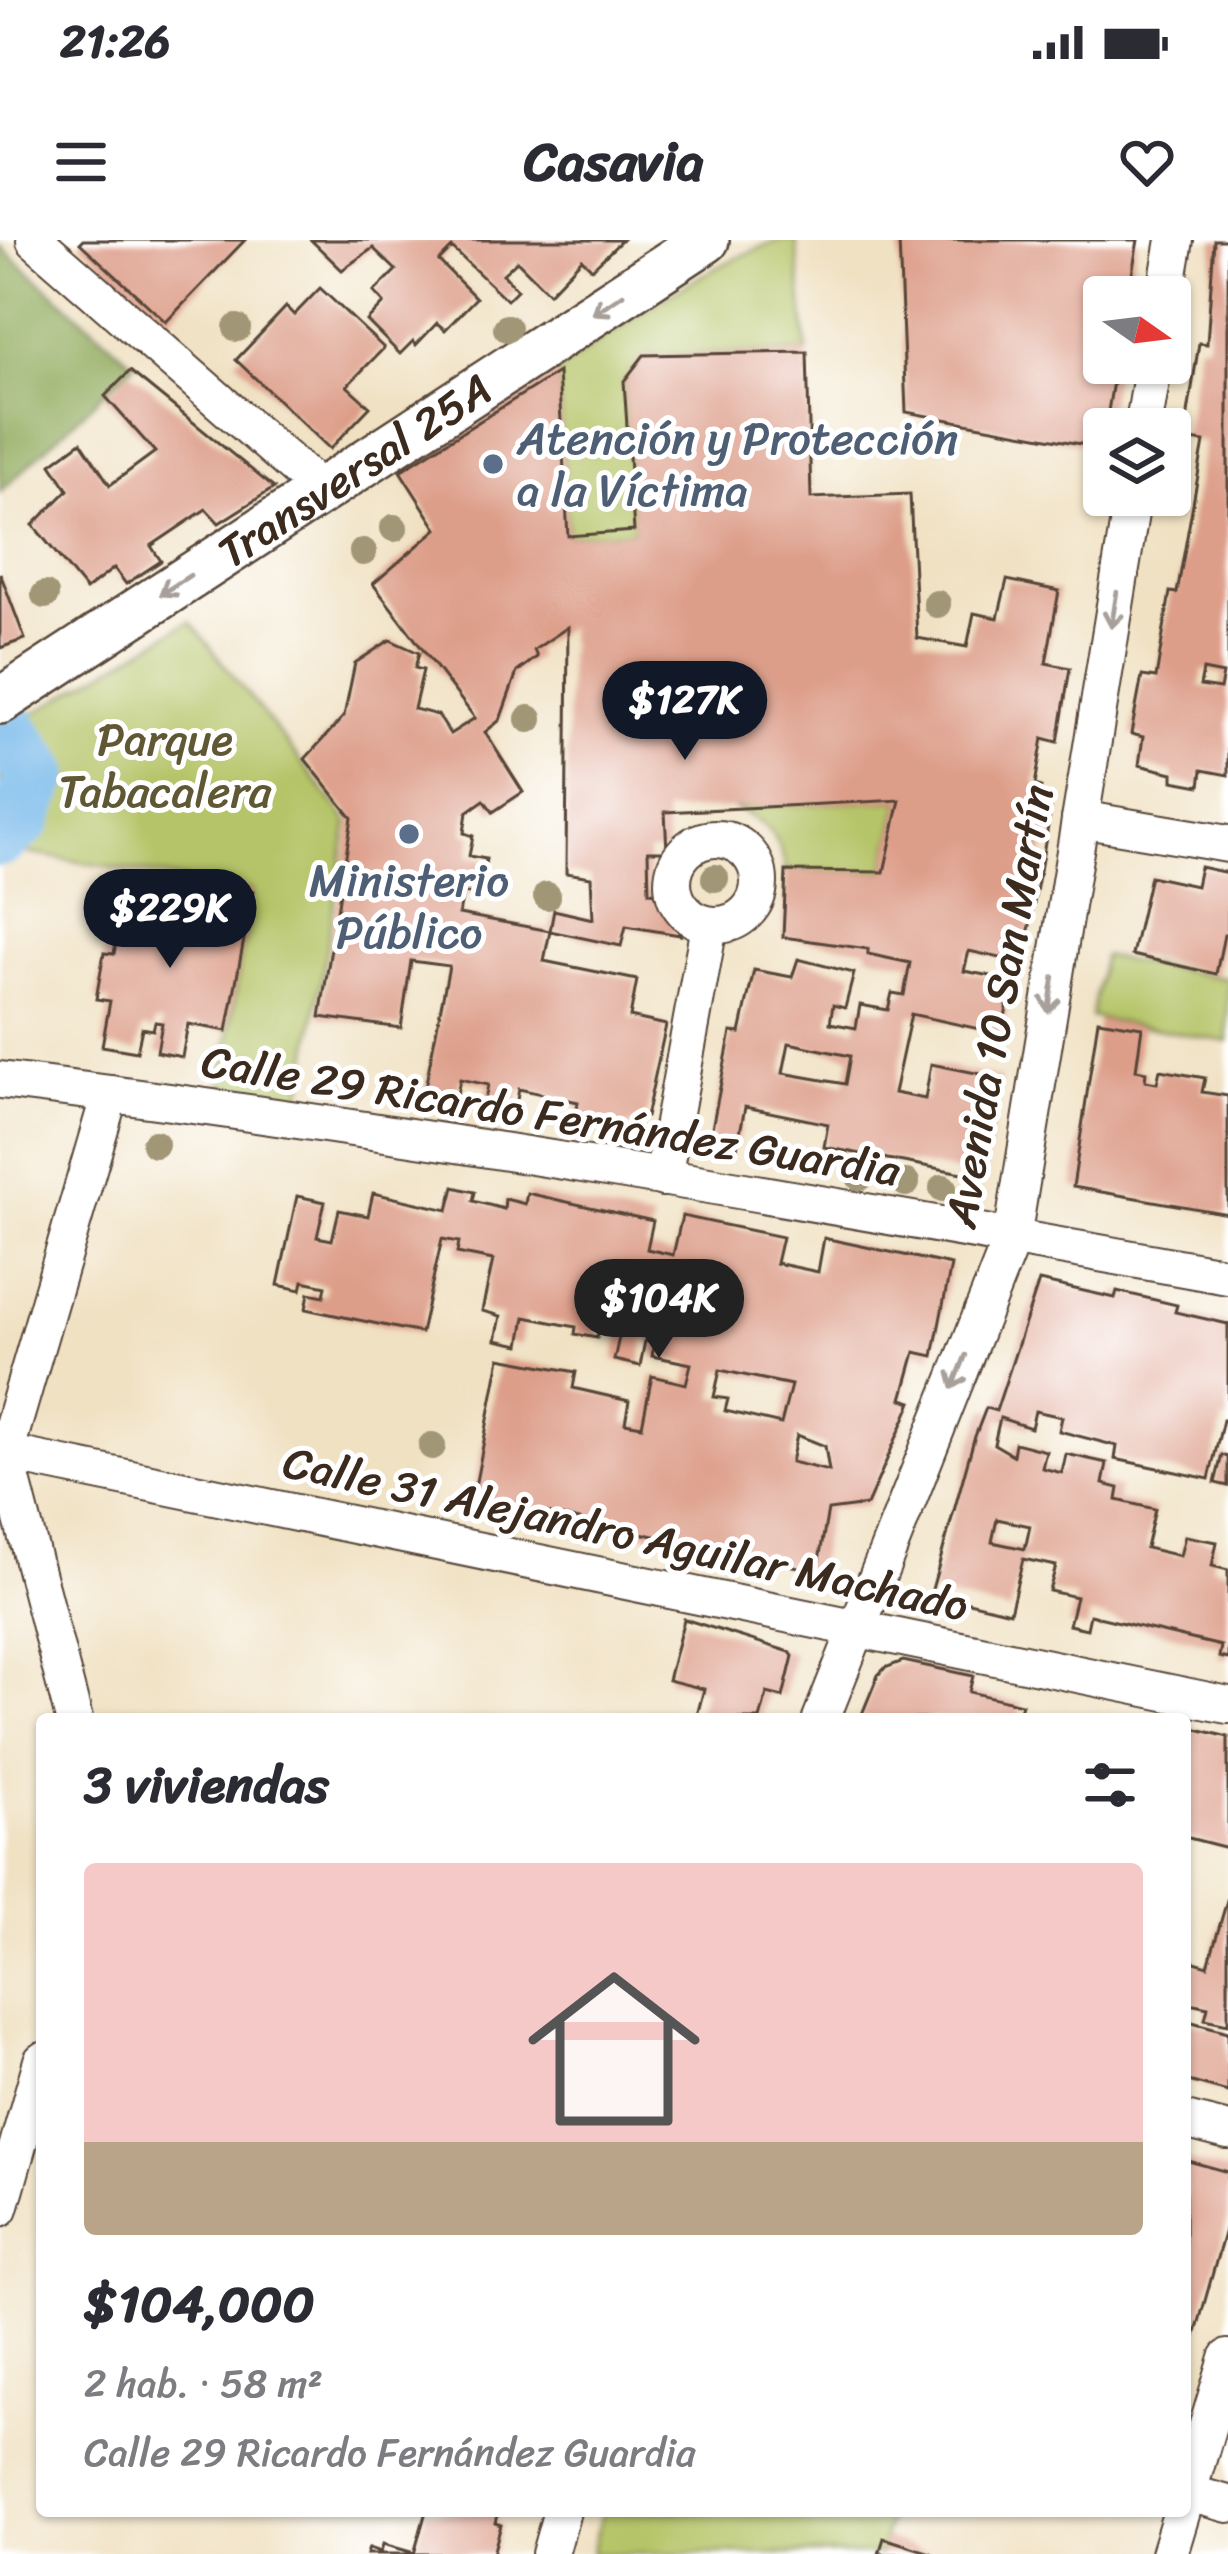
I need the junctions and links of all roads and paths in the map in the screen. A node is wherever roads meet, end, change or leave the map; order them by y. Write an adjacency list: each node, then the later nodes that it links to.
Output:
1 (35, 240): 5 (street)
2 (706, 240): 5 (main road, Transversal 25A, one-way to 5)
3 (1174, 240): 4 (street)
4 (1168, 276)
5 (322, 491): 7 (main road, Transversal 25A, one-way to 7)
6 (1129, 516): 8 (street, Avenida 10 San Martín, one-way to 8)
7 (14, 690)
8 (1080, 819): 9 (street); 14 (street, Avenida 10 San Martín, one-way to 14)
9 (1228, 844)
10 (710, 926): 13 (street)
11 (0, 1080): 12 (street, Calle 29 Ricardo Fernández Guardia)
12 (110, 1094): 13 (street, Calle 29 Ricardo Fernández Guardia); 16 (street)
13 (663, 1178): 14 (street, Calle 29 Ricardo Fernández Guardia)
14 (1012, 1238): 15 (street, Calle 29 Ricardo Fernández Guardia); 17 (street, Avenida 10 San Martín, one-way to 17)
15 (1228, 1276)
16 (3, 1455): 17 (street, Calle 31 Alejandro Aguilar Machado); 19 (street)
17 (856, 1630): 18 (street, Calle 31 Alejandro Aguilar Machado); 20 (street, Avenida 10 San Martín)
18 (1228, 1705)
19 (72, 1713)
20 (823, 1713)
21 (36, 2081): 24 (street)
22 (1191, 2122): 23 (street)
23 (1228, 2131)
24 (0, 2208)
25 (1228, 2358): 26 (street)
26 (1191, 2482)
27 (1191, 2502): 28 (street)
28 (1228, 2504)
29 (560, 2517): 31 (street)
30 (1180, 2517): 32 (street)
31 (550, 2554)
32 (1169, 2554)

